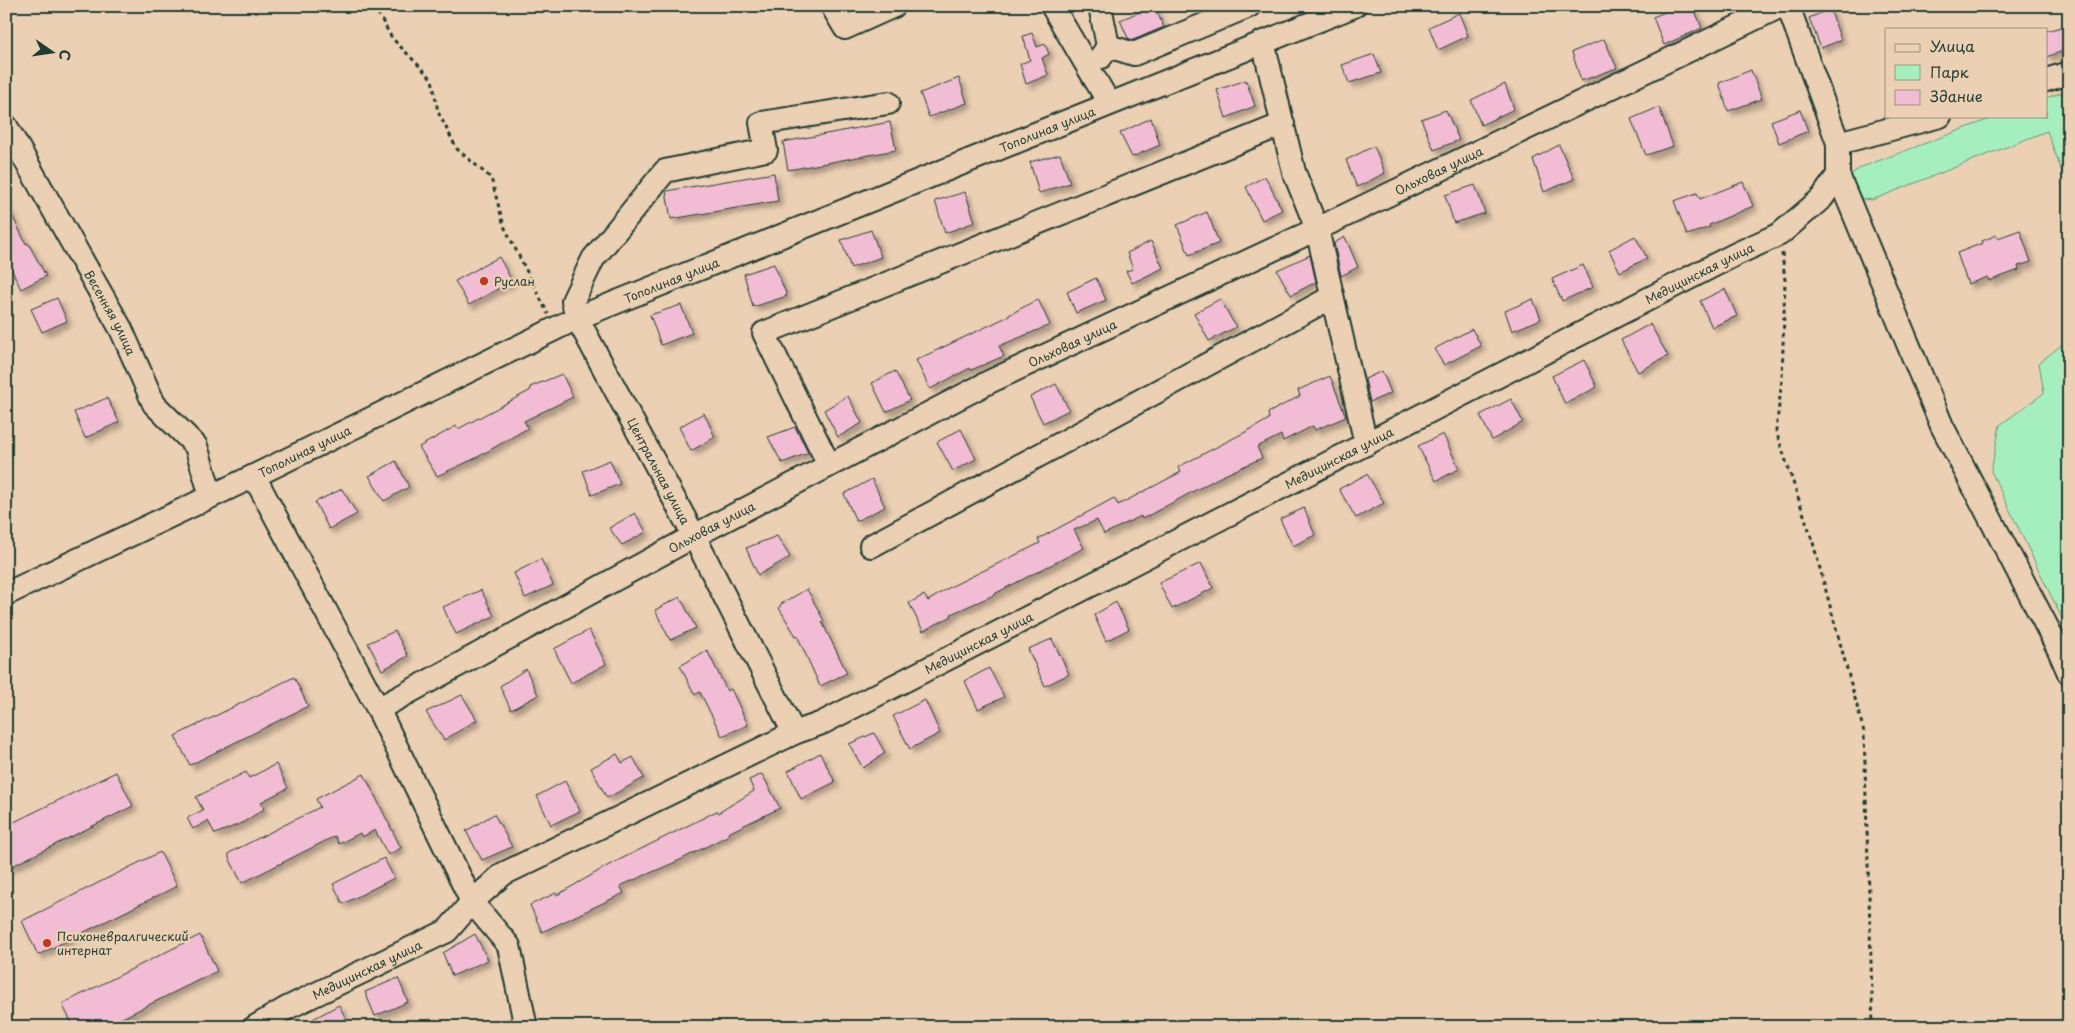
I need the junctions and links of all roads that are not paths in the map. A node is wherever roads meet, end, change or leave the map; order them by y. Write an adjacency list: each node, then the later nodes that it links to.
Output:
1 (832, 6): 2 (street)
2 (894, 6)
3 (1052, 6): 11 (street)
4 (1100, 6): 10 (street)
5 (1249, 6): 10 (street)
6 (1354, 6): 9 (street, Тополиная улица)
7 (1781, 6): 21 (street, Ольховая улица)
8 (1788, 6): 19 (street)
9 (1264, 42): 15 (street, Тополиная улица); 17 (street)
10 (1108, 46): 11 (street)
11 (1090, 72): 15 (street)
12 (2069, 72): 13 (street)
13 (2048, 79)
14 (888, 103): 23 (street)
15 (1109, 103): 23 (street, Тополиная улица)
16 (1932, 118): 19 (street)
17 (1283, 124): 21 (street); 25 (street)
18 (6, 126): 27 (street, Весенняя улица)
19 (1838, 143): 20 (street)
20 (1838, 175): 24 (street, Медицинская улица); 31 (street)
21 (1317, 229): 22 (street); 25 (street, Ольховая улица)
22 (1332, 297): 24 (street); 29 (street)
23 (577, 318): 26 (street, Тополиная улица); 28 (street, Центральная улица)
24 (1366, 444): 33 (street, Медицинская улица)
25 (829, 465): 28 (street, Ольховая улица)
26 (254, 476): 27 (street, Тополиная улица); 32 (street)
27 (211, 496): 30 (street, Тополиная улица)
28 (694, 536): 32 (street, Ольховая улица); 33 (street, Центральная улица)
29 (871, 546)
30 (7, 592)
31 (2069, 673)
32 (378, 709): 34 (street)
33 (794, 733): 34 (street, Медицинская улица)
34 (472, 902): 35 (street); 36 (street, Медицинская улица)
35 (522, 1025)
36 (255, 1027)

